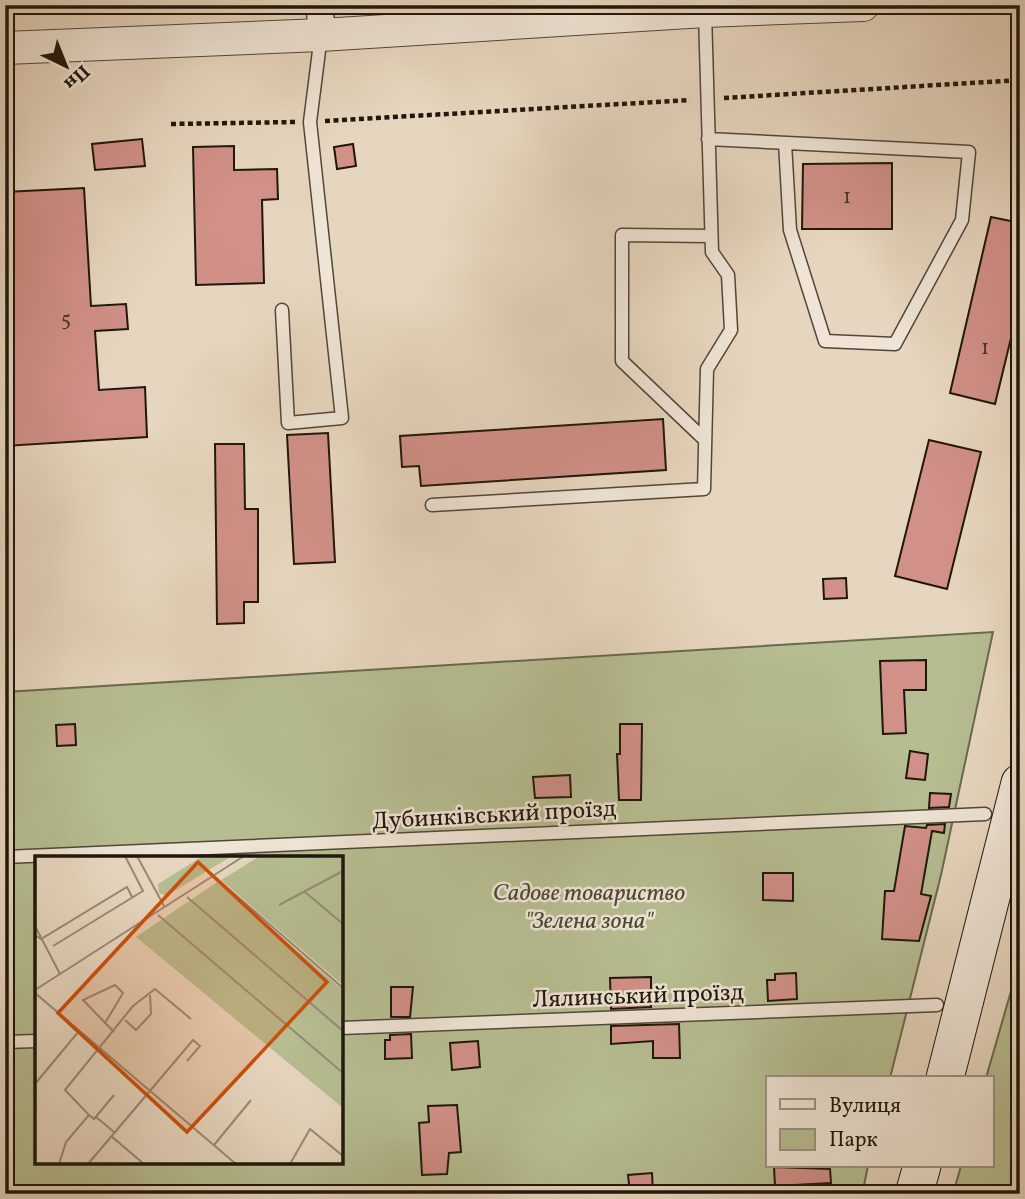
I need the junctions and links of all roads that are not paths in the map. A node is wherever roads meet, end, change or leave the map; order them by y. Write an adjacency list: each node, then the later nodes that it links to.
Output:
1 (861, 5): 2 (street)
2 (705, 8): 3 (street); 5 (lane)
3 (321, 20): 4 (street); 8 (lane)
4 (5, 48)
5 (708, 139): 6 (lane); 7 (lane)
6 (785, 143): 6 (lane)
7 (711, 236): 9 (lane); 9 (lane)
8 (282, 310)
9 (705, 440): 10 (lane)
10 (432, 505)
11 (1020, 783): 18 (main road)
12 (985, 814): 13 (lane, Дубинківський проїзд)
13 (5, 857)
14 (937, 1005): 15 (lane, Лялинський проїзд)
15 (343, 1028)
16 (35, 1041): 17 (lane)
17 (5, 1042)
18 (946, 1076)
19 (921, 1168): 20 (main road)
20 (914, 1194)

